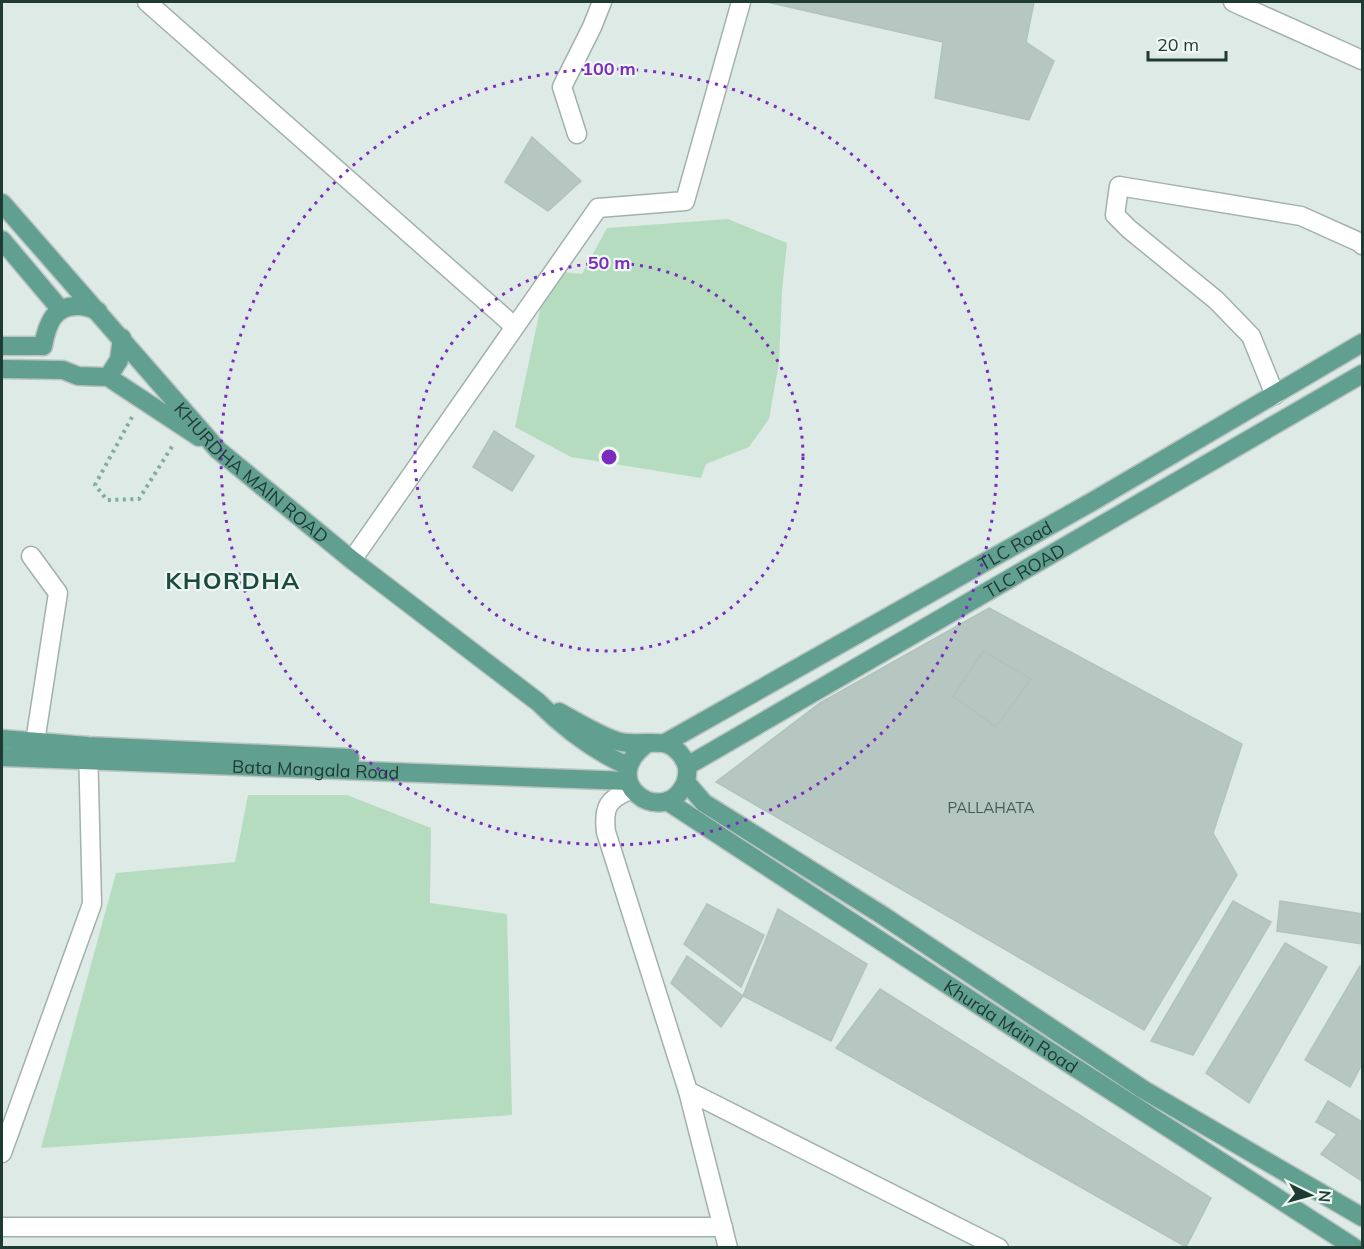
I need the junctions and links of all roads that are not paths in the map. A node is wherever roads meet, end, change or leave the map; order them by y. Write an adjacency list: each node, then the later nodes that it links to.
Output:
1 (147, 2): 12 (street)
2 (602, 2): 6 (street)
3 (741, 2): 12 (street)
4 (1233, 2): 5 (street)
5 (1362, 60)
6 (578, 134)
7 (2, 203): 11 (main road, KHURDHA MAIN ROAD)
8 (2, 240): 10 (main road)
9 (1362, 245): 21 (street)
10 (61, 310): 11 (main road); 16 (main road)
11 (98, 311): 13 (main road, KHURDHA MAIN ROAD)
12 (514, 326): 24 (street)
13 (122, 338): 20 (main road); 22 (main road, KHURDHA MAIN ROAD)
14 (1362, 343): 21 (main road, TLC Road)
15 (2, 346): 16 (main road)
16 (43, 346): 18 (main road)
17 (2, 369): 18 (main road)
18 (63, 370): 20 (main road)
19 (1362, 374): 32 (main road, TLC ROAD)
20 (108, 377): 22 (main road)
21 (1275, 395): 28 (main road, TLC Road)
22 (218, 450): 24 (main road, KHURDHA MAIN ROAD)
23 (31, 556): 27 (street)
24 (352, 560): 25 (main road, KHURDHA MAIN ROAD)
25 (538, 702): 29 (main road); 33 (main road)
26 (2, 739): 27 (main road, Bata Mangala Road)
27 (35, 742): 30 (main road, Bata Mangala Road)
28 (665, 743): 29 (main road); 32 (main road)
29 (645, 745): 33 (main road)
30 (88, 753): 31 (main road, Bata Mangala Road); 33 (main road, Bata Mangala Road); 36 (street)
31 (2, 757)
32 (687, 774): 34 (main road); 37 (main road)
33 (629, 777): 34 (main road); 35 (street)
34 (667, 801): 43 (main road, Khurda Main Road)
35 (688, 1091): 39 (street); 40 (street)
36 (2, 1153)
37 (1362, 1217)
38 (2, 1227): 39 (street)
39 (723, 1227): 41 (street)
40 (967, 1239): 42 (street)
41 (728, 1248)
42 (999, 1248)
43 (1355, 1248)

